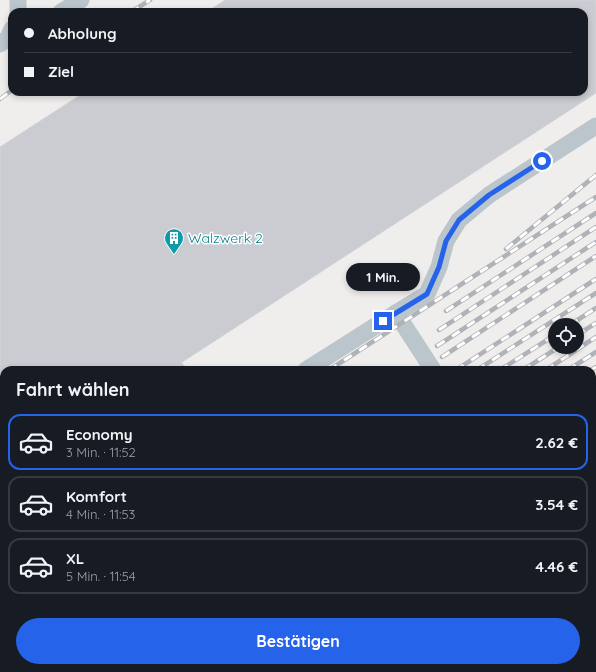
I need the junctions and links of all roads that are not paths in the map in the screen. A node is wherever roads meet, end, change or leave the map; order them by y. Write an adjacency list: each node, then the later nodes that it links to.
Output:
1 (81, 0): 2 (lane)
2 (68, 8)
3 (596, 126): 4 (lane)
4 (396, 312): 5 (lane); 6 (lane)
5 (312, 366)
6 (430, 366)

